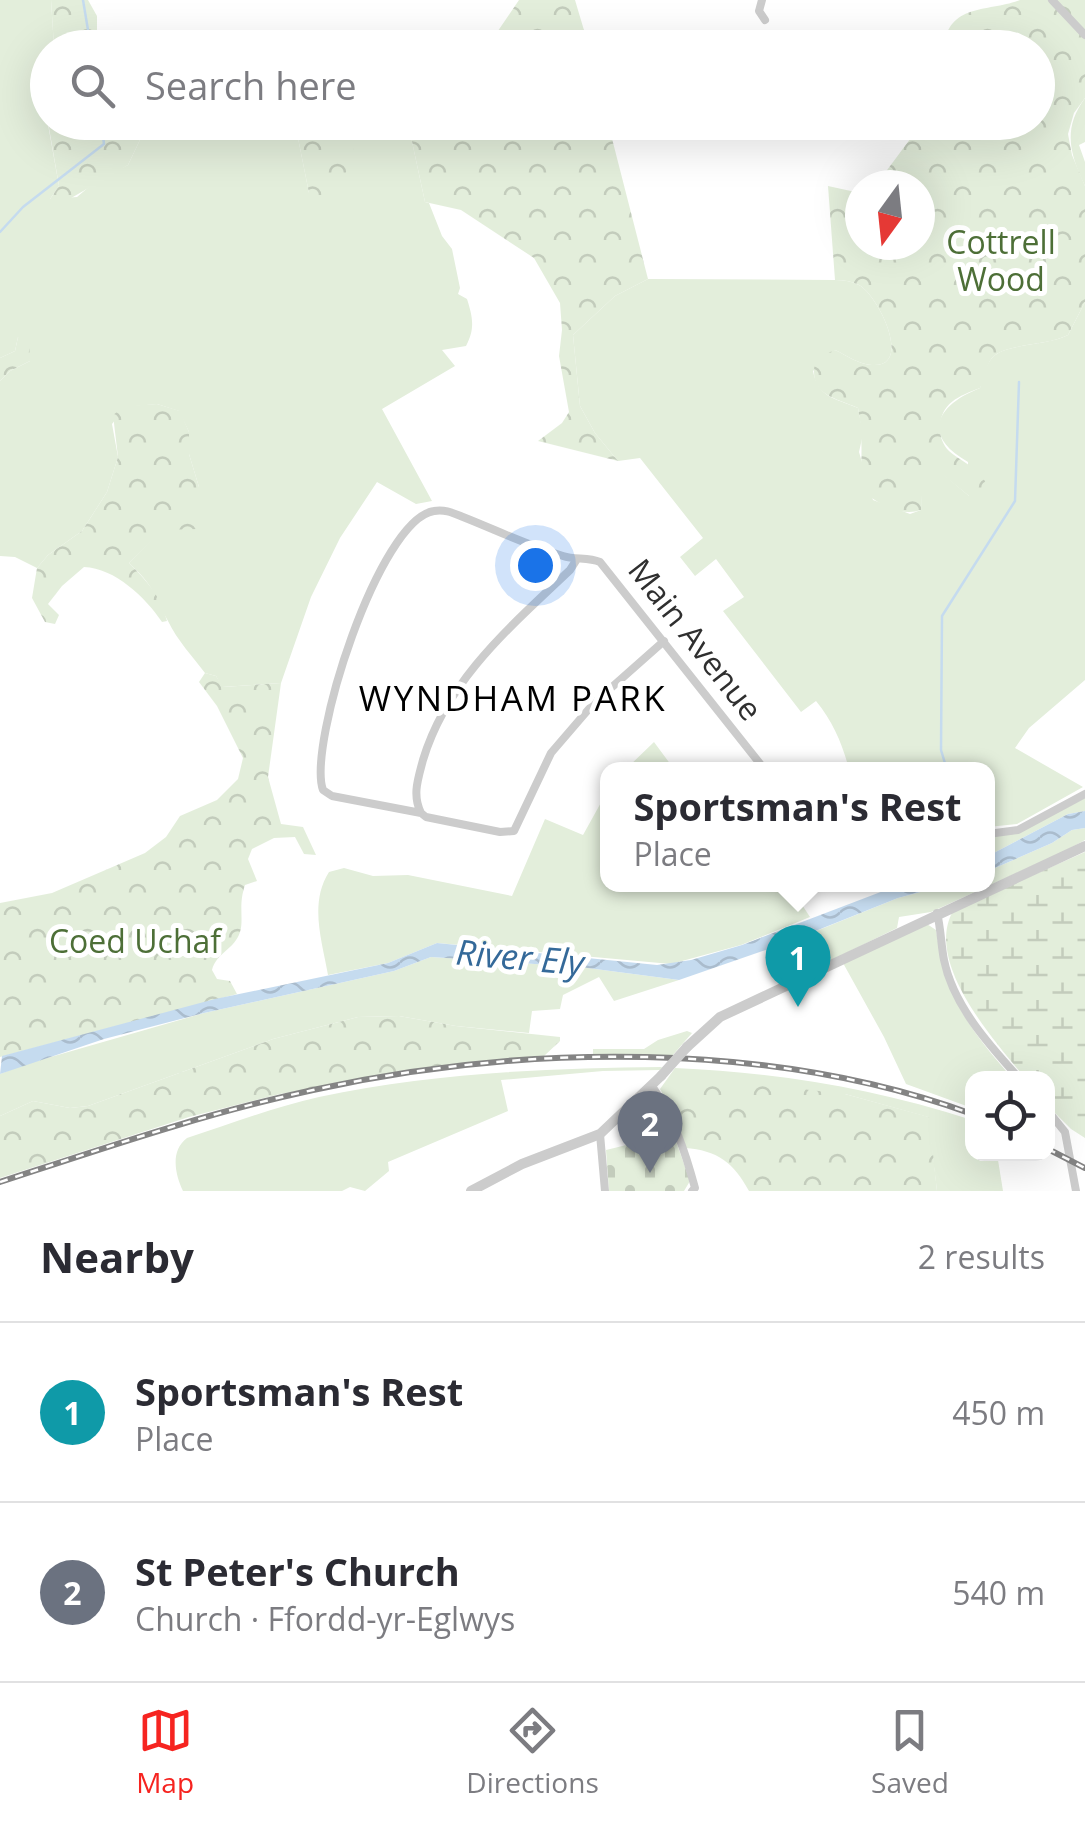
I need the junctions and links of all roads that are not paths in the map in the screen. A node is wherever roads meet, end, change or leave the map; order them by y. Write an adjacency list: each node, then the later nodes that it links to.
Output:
1 (762, 0): 3 (street)
2 (1052, 0): 4 (street)
3 (765, 20)
4 (1085, 35)
5 (576, 559): 6 (street, Main Avenue); 9 (street); 9 (street, Main Avenue)
6 (664, 641): 7 (street, Main Avenue); 9 (street)
7 (759, 762)
8 (1085, 794): 10 (street)
9 (420, 814)
10 (995, 833)
11 (1085, 846): 12 (street)
12 (995, 887)
13 (985, 892): 14 (street)
14 (937, 914): 15 (street); 16 (street, bridge)
15 (1013, 1071)
16 (652, 1086): 18 (street); 21 (street)
17 (1055, 1120): 22 (street)
18 (600, 1134): 19 (street); 20 (street)
19 (472, 1191)
20 (605, 1191)
21 (692, 1191)
22 (1076, 1191)

